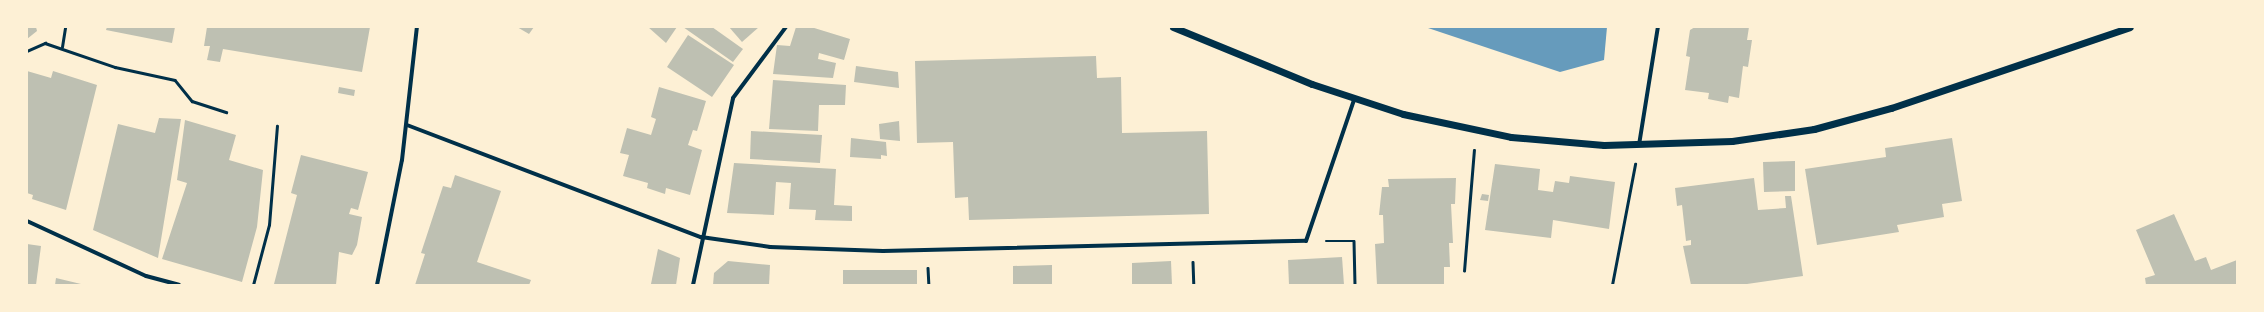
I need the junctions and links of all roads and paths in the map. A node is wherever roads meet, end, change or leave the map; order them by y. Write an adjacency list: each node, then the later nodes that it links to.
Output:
1 (65, 27): 7 (path)
2 (417, 27): 11 (street)
3 (786, 27): 16 (street)
4 (1174, 27): 9 (street)
5 (1658, 27): 14 (street)
6 (2130, 27): 14 (street)
7 (62, 47): 8 (path); 10 (path)
8 (27, 51)
9 (1354, 100): 13 (street); 17 (street)
10 (226, 112)
11 (407, 125): 16 (street); 21 (street)
12 (277, 126): 20 (path)
13 (1476, 130): 14 (street); 18 (path)
14 (1639, 145): 24 (path)
15 (27, 221): 19 (street)
16 (701, 237): 17 (street); 22 (street)
17 (1306, 241): 23 (path)
18 (1464, 271)
19 (179, 285)
20 (253, 285)
21 (377, 285)
22 (693, 285)
23 (1355, 285)
24 (1612, 285)

